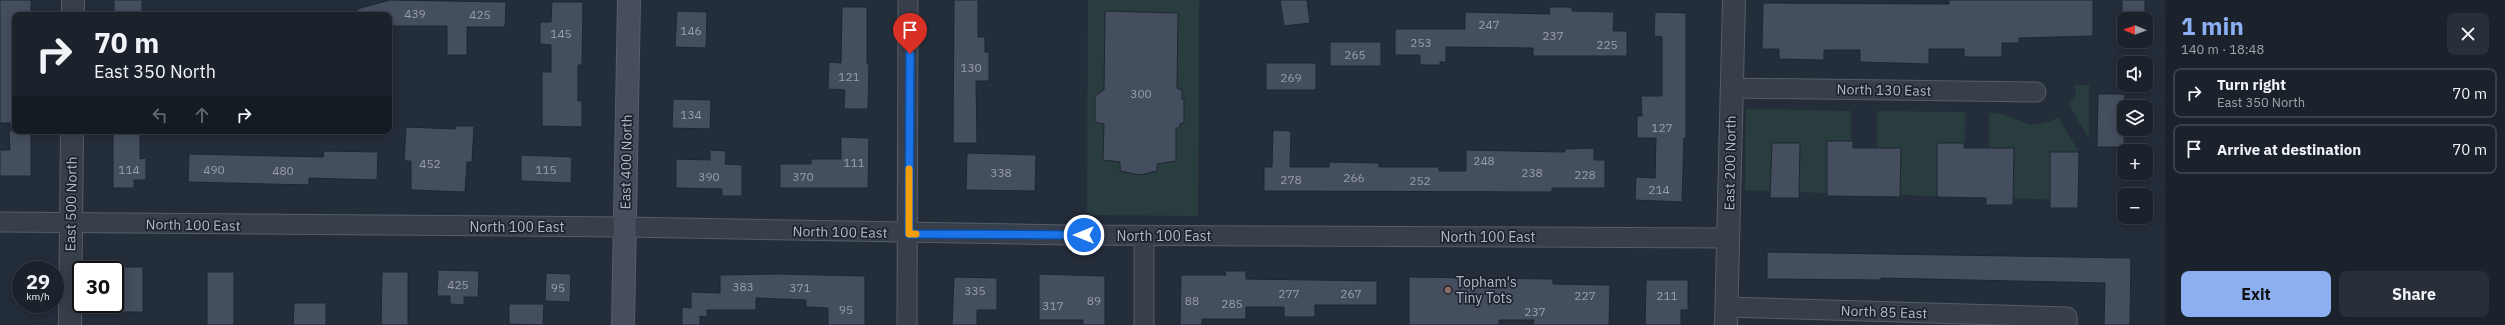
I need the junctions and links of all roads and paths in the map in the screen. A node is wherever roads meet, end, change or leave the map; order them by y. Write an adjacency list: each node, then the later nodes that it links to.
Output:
1 (73, 0): 5 (street)
2 (629, 0): 11 (main road, East 400 North)
3 (908, 0): 12 (street)
4 (1734, 0): 6 (street, East 200 North)
5 (73, 12)
6 (1731, 88): 7 (street, North 130 East); 14 (street, East 200 North)
7 (2036, 92)
8 (72, 134): 10 (street, East 500 North)
9 (0, 222): 10 (street, North 100 East)
10 (71, 223): 11 (street, North 100 East); 17 (street, East 500 North)
11 (624, 228): 12 (street, North 100 East); 18 (main road, East 400 North)
12 (909, 234): 13 (street, North 100 East); 19 (street)
13 (1144, 236): 14 (street, North 100 East); 20 (street)
14 (1729, 238): 15 (street, East 200 North)
15 (1726, 316): 16 (street, North 85 East)
16 (2067, 321)
17 (70, 325)
18 (623, 325)
19 (907, 325)
20 (1144, 325)

